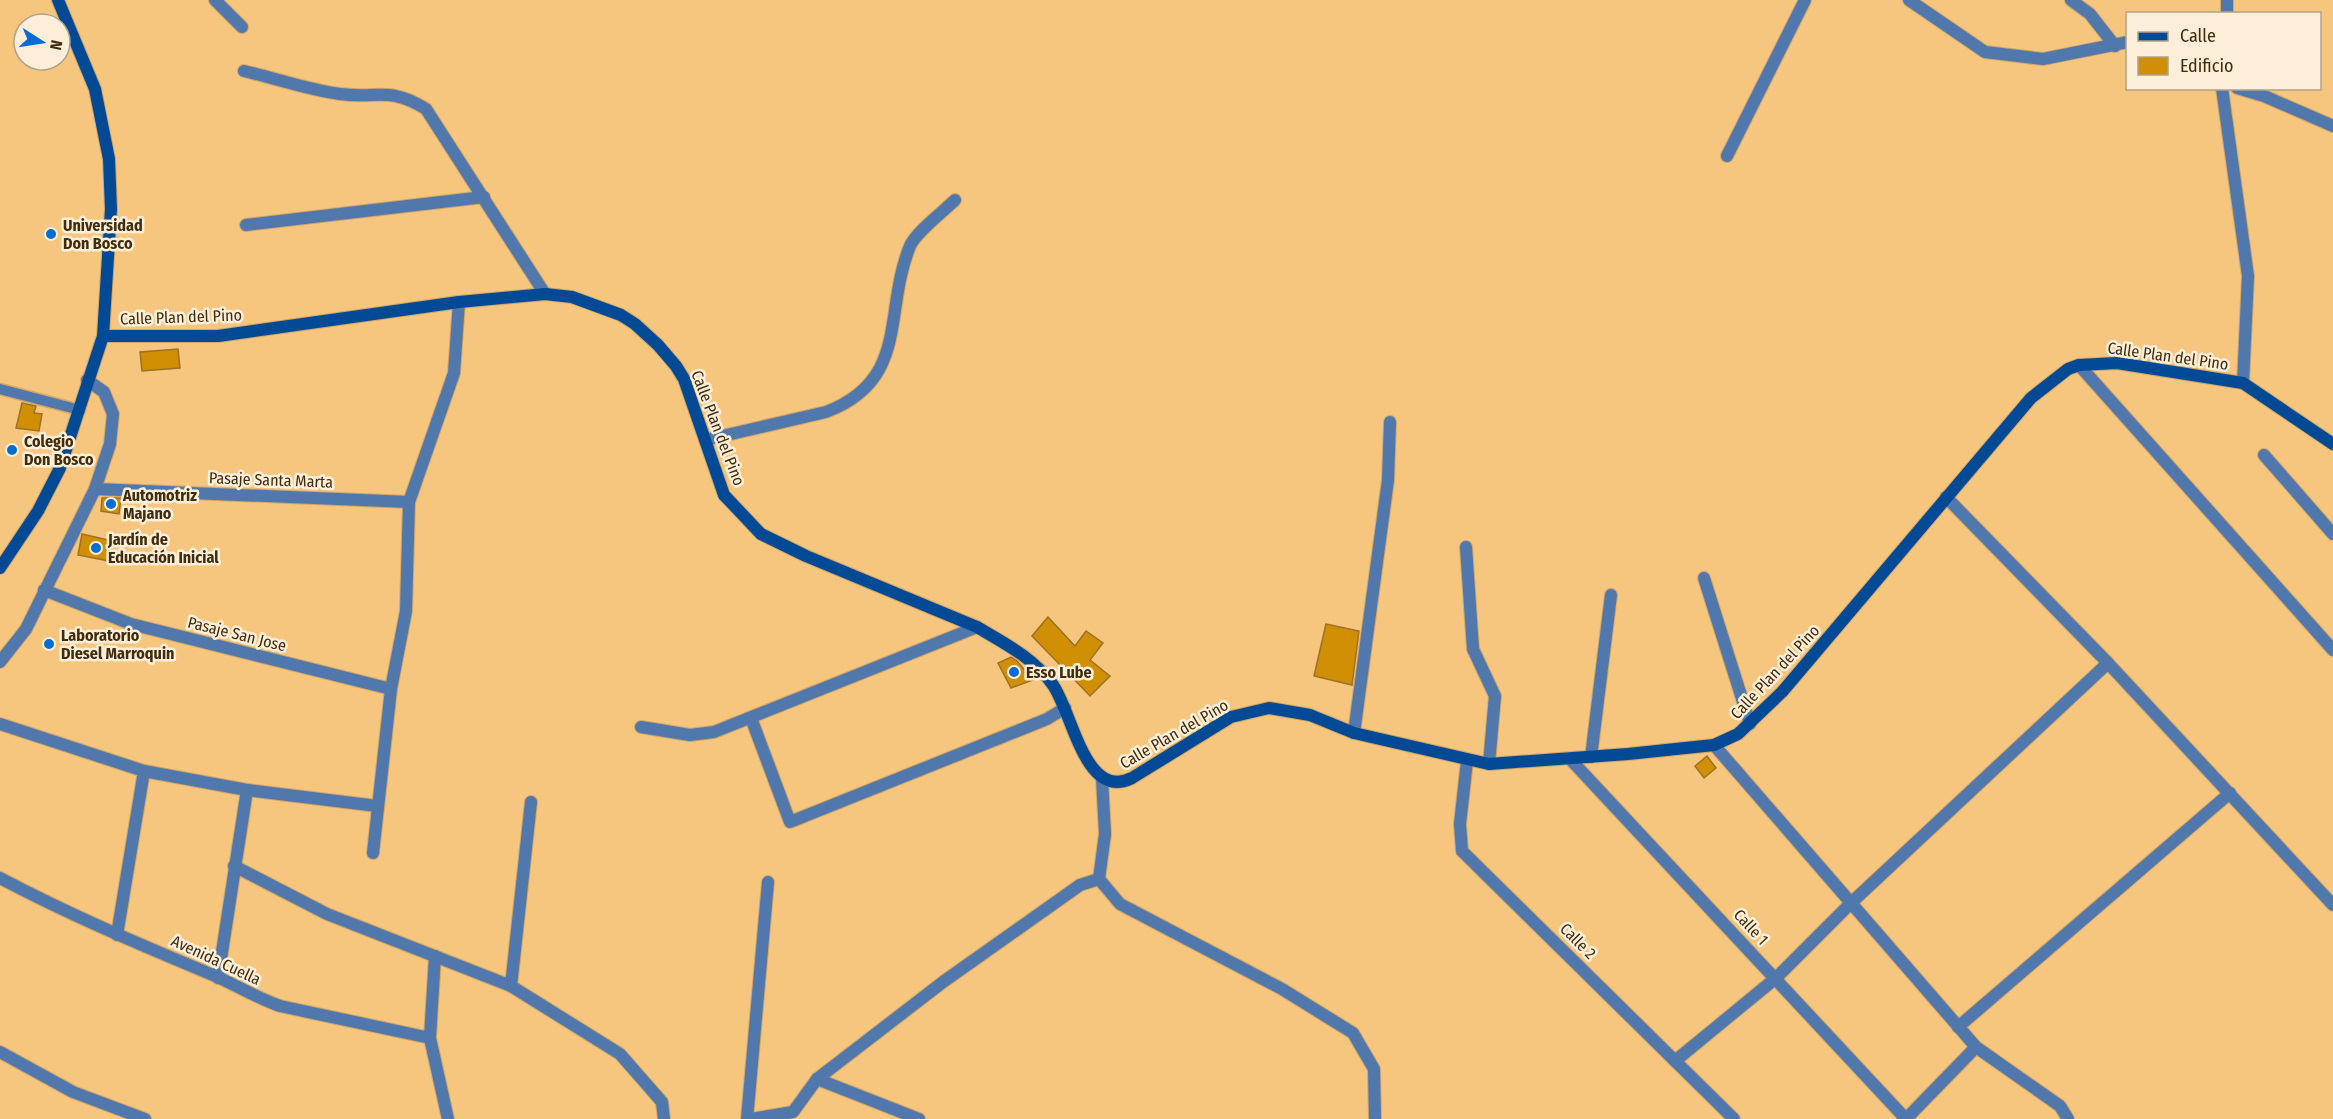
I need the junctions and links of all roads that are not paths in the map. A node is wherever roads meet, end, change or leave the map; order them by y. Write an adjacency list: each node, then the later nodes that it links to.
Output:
1 (58, 0): 18 (street)
2 (215, 0): 6 (street)
3 (1805, 0): 12 (street)
4 (1909, 0): 7 (street)
5 (2071, 0): 7 (street)
6 (242, 27)
7 (2121, 44)
8 (244, 70): 13 (street)
9 (2222, 90): 21 (street)
10 (2244, 90): 11 (street)
11 (2333, 126)
12 (1727, 156)
13 (484, 197): 15 (street); 16 (street)
14 (955, 200): 25 (street)
15 (246, 225)
16 (545, 294): 17 (street, Calle Plan del Pino); 25 (street, Calle Plan del Pino)
17 (459, 302): 18 (street, Calle Plan del Pino); 30 (street)
18 (103, 336): 20 (street)
19 (2079, 365): 21 (street, Calle Plan del Pino); 29 (street, Calle Plan del Pino); 38 (street)
20 (87, 380): 23 (street); 28 (street)
21 (2243, 383): 26 (street, Calle Plan del Pino)
22 (0, 389): 23 (lane)
23 (80, 410): 33 (street)
24 (1390, 422): 47 (street)
25 (705, 440): 37 (street, Calle Plan del Pino)
26 (2333, 444)
27 (2264, 456): 31 (street)
28 (95, 489): 30 (street, Pasaje Santa Marta); 35 (street)
29 (1946, 497): 40 (street); 45 (street, Calle Plan del Pino)
30 (409, 502): 41 (street)
31 (2333, 534)
32 (1466, 547): 52 (street)
33 (0, 568)
34 (1704, 578): 45 (street)
35 (44, 590): 39 (street); 41 (street, Pasaje San Jose)
36 (1611, 595): 49 (street)
37 (976, 627): 42 (street, Calle Plan del Pino); 43 (street)
38 (2333, 650)
39 (0, 662)
40 (2108, 663): 56 (street); 64 (street)
41 (391, 689): 58 (street)
42 (1065, 708): 43 (street); 54 (street, Calle Plan del Pino)
43 (751, 718): 46 (street)
44 (0, 724): 53 (street)
45 (1750, 724): 48 (street, Calle Plan del Pino)
46 (641, 727)
47 (1354, 733): 51 (street, Calle Plan del Pino); 54 (street, Calle Plan del Pino)
48 (1714, 745): 49 (street, Calle Plan del Pino); 64 (street)
49 (1591, 757): 50 (street, Calle Plan del Pino)
50 (1570, 759): 52 (street, Calle Plan del Pino); 69 (street, Calle 1)
51 (1467, 761): 52 (street, Calle Plan del Pino); 75 (street, Calle 2)
52 (1489, 764)
53 (144, 771): 55 (street); 66 (street)
54 (1102, 778): 62 (street)
55 (247, 790): 58 (street); 60 (street)
56 (2230, 793): 65 (street); 71 (street)
57 (531, 802): 70 (street)
58 (377, 806): 59 (street)
59 (374, 853)
60 (234, 866): 67 (street); 68 (street)
61 (0, 878): 66 (street, Avenida Cuella)
62 (1099, 879): 76 (street); 83 (street)
63 (768, 882): 81 (street)
64 (1851, 903): 69 (street); 71 (street)
65 (2333, 905)
66 (117, 935): 68 (street, Avenida Cuella)
67 (435, 956): 70 (street); 72 (street)
68 (218, 978): 72 (street, Avenida Cuella)
69 (1776, 978): 75 (street); 85 (street, Calle 1)
70 (511, 986): 80 (street)
71 (1959, 1027): 73 (street)
72 (429, 1038): 79 (street)
73 (1976, 1047): 85 (street); 86 (street)
74 (0, 1053): 78 (street)
75 (1675, 1061): 84 (street, Calle 2)
76 (818, 1079): 77 (street); 82 (street)
77 (792, 1115): 81 (street)
78 (145, 1119)
79 (448, 1119)
80 (664, 1119)
81 (749, 1119)
82 (920, 1119)
83 (1375, 1119)
84 (1734, 1119)
85 (1906, 1119)
86 (2068, 1119)

